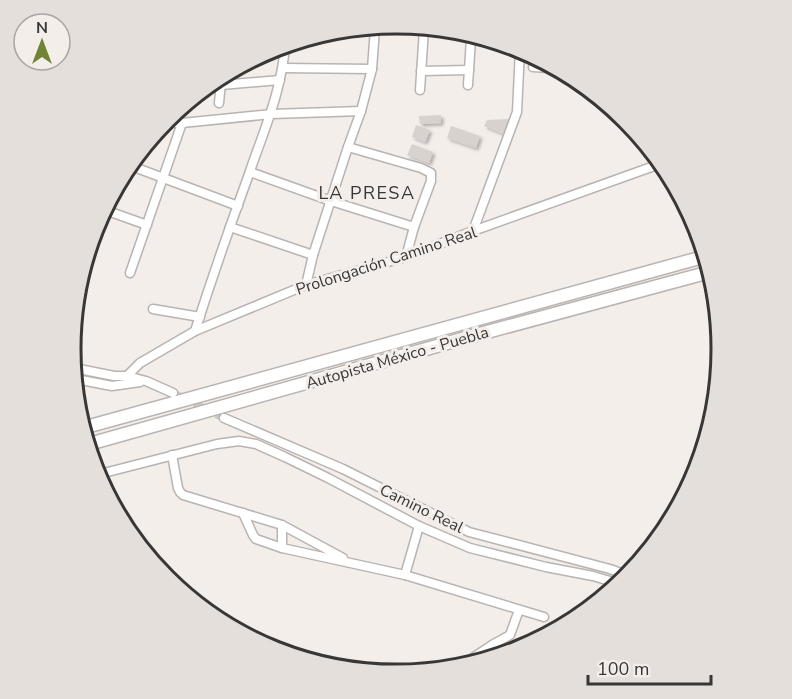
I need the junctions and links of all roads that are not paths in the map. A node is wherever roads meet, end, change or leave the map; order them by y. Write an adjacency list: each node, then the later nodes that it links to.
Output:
1 (374, 35): 7 (street)
2 (424, 36): 9 (street)
3 (471, 44): 8 (street)
4 (284, 55): 6 (street)
5 (520, 59): 31 (street)
6 (283, 68): 7 (street); 10 (street)
7 (372, 69): 16 (street)
8 (469, 70): 9 (street); 12 (street)
9 (421, 71): 14 (street)
10 (280, 80): 11 (street); 17 (street)
11 (228, 84)
12 (468, 85)
13 (221, 88): 15 (street)
14 (420, 90)
15 (219, 103)
16 (361, 111): 17 (street); 20 (street)
17 (272, 114): 19 (street); 23 (street)
18 (177, 123): 19 (street)
19 (182, 123): 24 (street)
20 (348, 147): 25 (street); 29 (street)
21 (652, 167): 31 (street, Prolongación Camino Real)
22 (138, 169): 24 (street)
23 (250, 172): 25 (street); 26 (street)
24 (163, 179): 26 (street); 28 (street)
25 (331, 201): 29 (street); 32 (street)
26 (238, 206): 30 (street)
27 (112, 212): 28 (street)
28 (147, 225): 35 (street)
29 (414, 227): 33 (street)
30 (230, 228): 32 (street); 39 (street)
31 (473, 231): 33 (street, Prolongación Camino Real)
32 (314, 255): 37 (street)
33 (406, 257): 37 (street, Prolongación Camino Real)
34 (697, 259): 46 (highway, Autopista México - Puebla)
35 (130, 273)
36 (702, 274): 47 (highway, Autopista México - Puebla)
37 (306, 285): 40 (street, Prolongación Camino Real)
38 (153, 309): 39 (street)
39 (200, 317): 40 (street)
40 (195, 331): 43 (street, Prolongación Camino Real)
41 (82, 370): 43 (street)
42 (83, 380): 43 (street)
43 (126, 380): 44 (street)
44 (173, 393)
45 (224, 418): 55 (street, Camino Real)
46 (91, 426)
47 (95, 442)
48 (172, 455): 49 (street); 50 (street); 52 (street)
49 (106, 472)
50 (243, 513): 51 (street); 53 (street)
51 (282, 525): 53 (street); 54 (street)
52 (419, 526): 56 (street); 57 (street)
53 (282, 548): 54 (street)
54 (354, 564): 56 (street)
55 (619, 572)
56 (405, 575): 58 (street)
57 (609, 581)
58 (519, 610): 59 (street); 60 (street)
59 (544, 617)
60 (479, 654)

